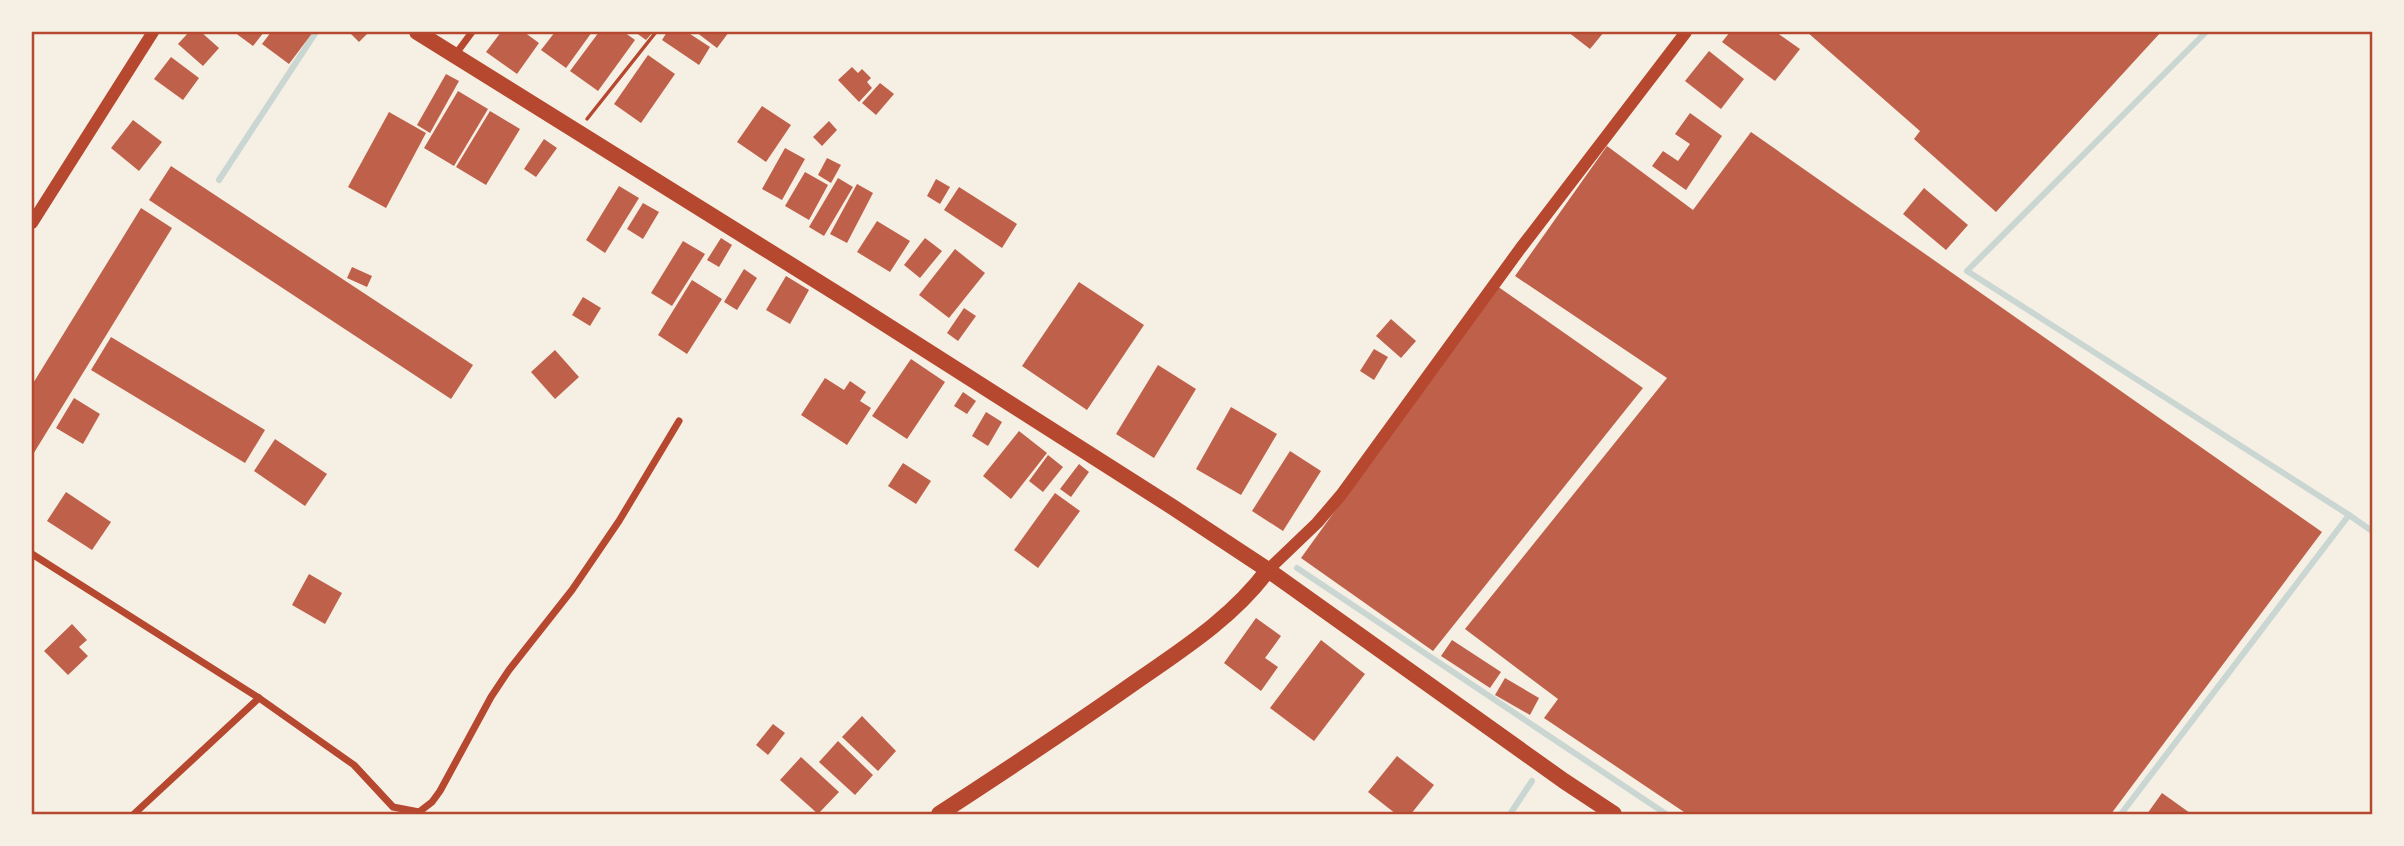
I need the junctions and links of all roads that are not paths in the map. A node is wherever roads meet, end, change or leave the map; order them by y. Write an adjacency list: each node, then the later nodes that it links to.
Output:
1 (153, 32): 6 (street)
2 (417, 32): 5 (main road)
3 (472, 32): 5 (street)
4 (1686, 32): 9 (street)
5 (454, 56): 9 (main road)
6 (32, 223)
7 (679, 421): 10 (street)
8 (32, 554): 10 (street)
9 (1268, 570): 12 (main road); 13 (main road)
10 (258, 698): 11 (street)
11 (134, 814)
12 (939, 814)
13 (1614, 814)

